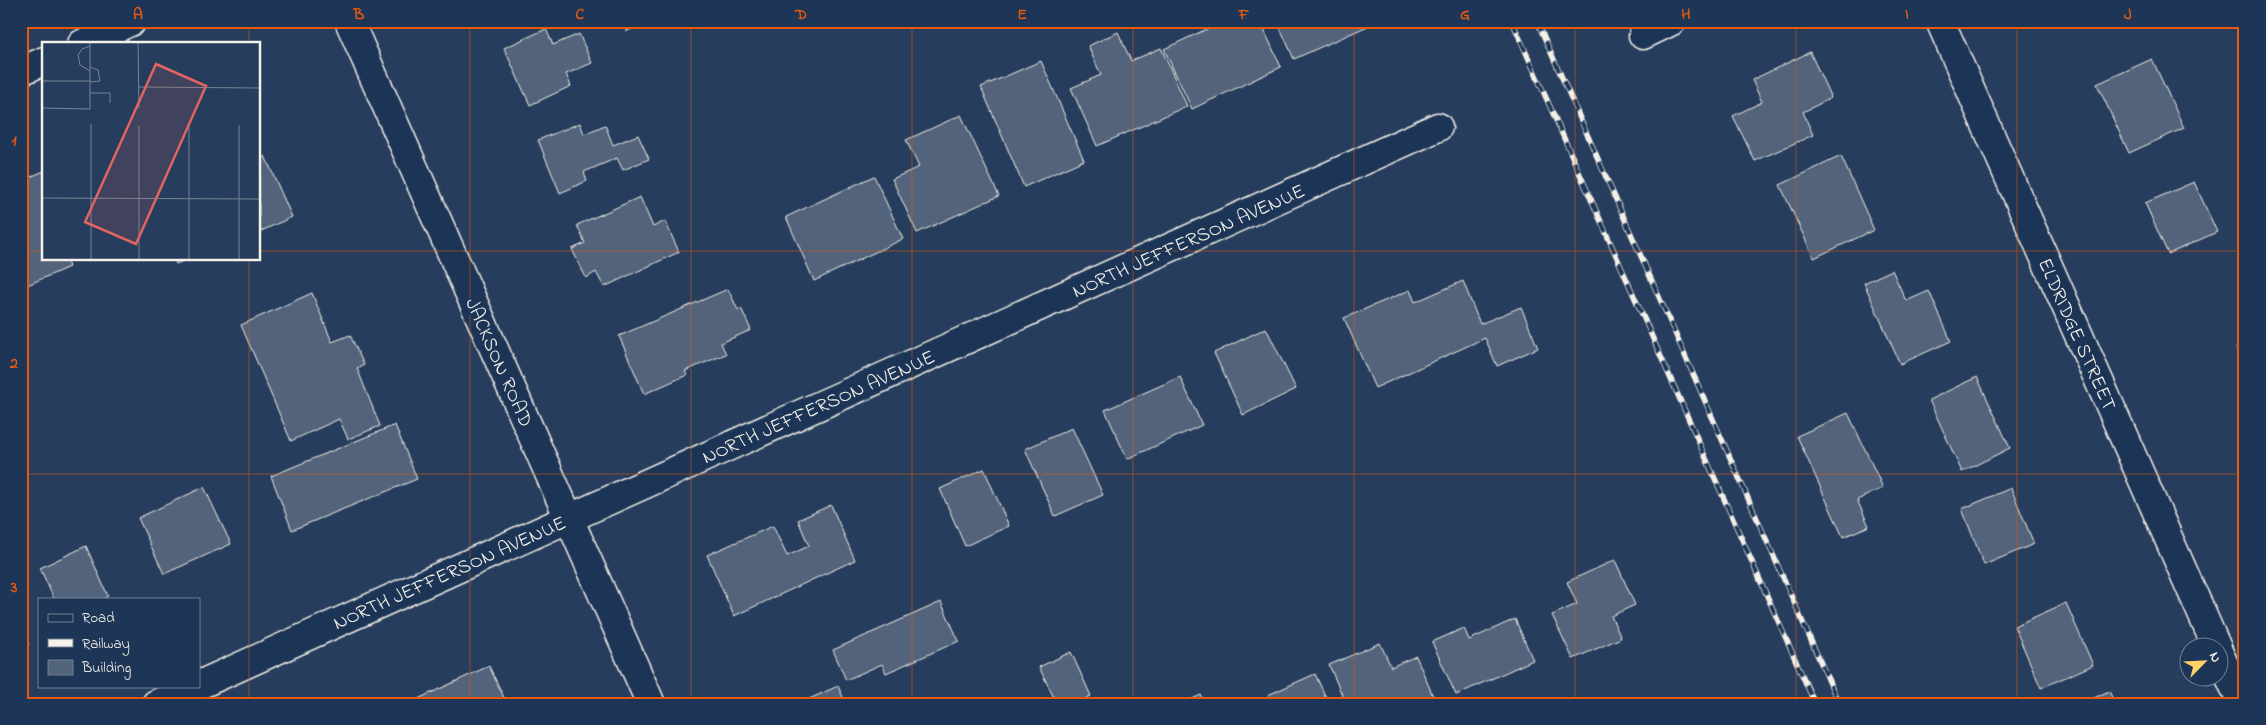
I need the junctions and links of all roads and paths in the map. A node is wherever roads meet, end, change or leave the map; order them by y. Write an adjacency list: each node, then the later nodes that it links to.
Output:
1 (132, 21): 6 (street)
2 (349, 21): 10 (street, JACKSON ROAD)
3 (1672, 21): 5 (street)
4 (1940, 21): 11 (street, ELDRIDGE STREET)
5 (1643, 34)
6 (86, 42)
7 (42, 62): 8 (street)
8 (21, 71)
9 (1438, 127): 10 (street, NORTH JEFFERSON AVENUE)
10 (569, 518): 13 (street, NORTH JEFFERSON AVENUE); 16 (street, JACKSON ROAD)
11 (2213, 638)
12 (2228, 673): 17 (street)
13 (200, 685)
14 (191, 688): 15 (street)
15 (156, 704)
16 (651, 704)
17 (2242, 704)

